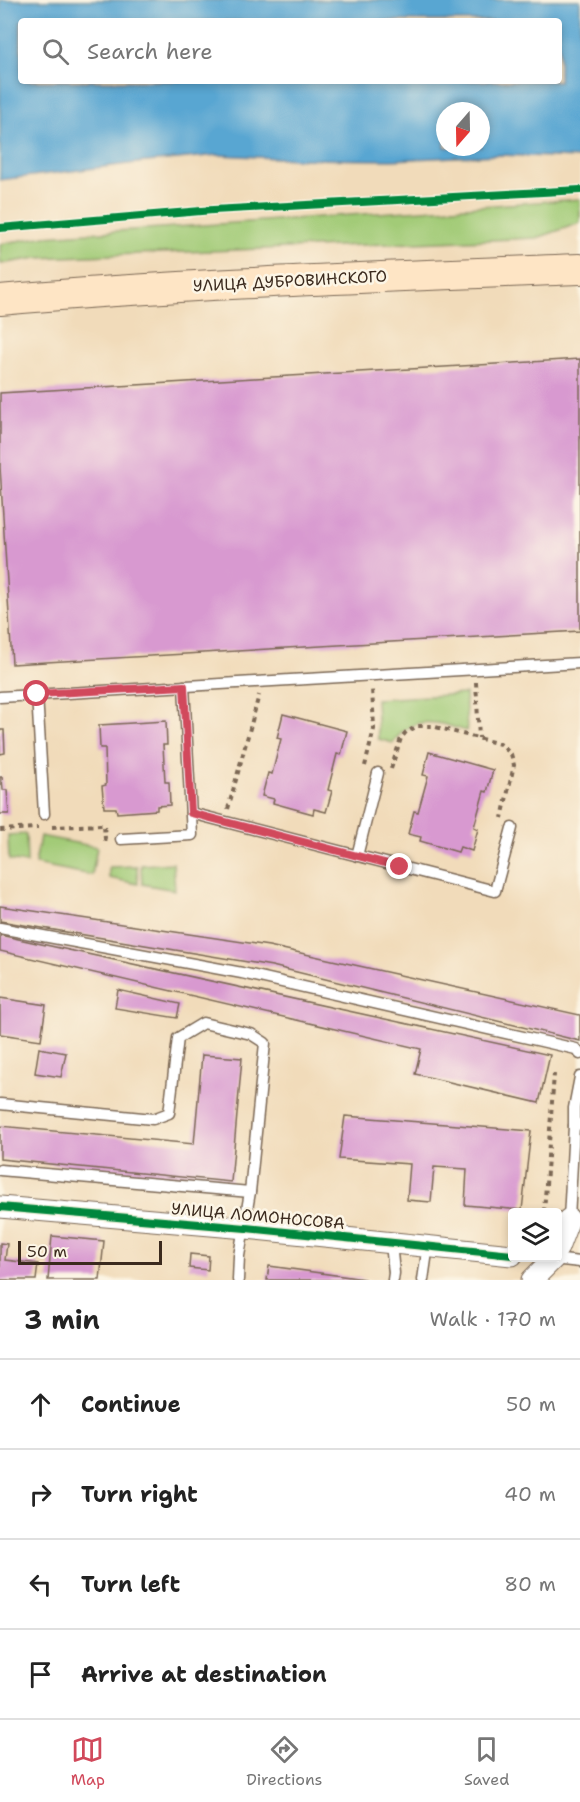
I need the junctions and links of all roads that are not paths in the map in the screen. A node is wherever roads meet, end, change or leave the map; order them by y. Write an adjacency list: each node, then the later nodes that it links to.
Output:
1 (580, 269): 2 (main road, УЛИЦА ДУБРОВИНСКОГО)
2 (0, 300)
3 (580, 663): 4 (lane)
4 (184, 686): 5 (lane); 8 (lane)
5 (37, 694): 6 (lane); 9 (lane)
6 (0, 696)
7 (378, 773): 12 (lane)
8 (191, 813): 11 (lane); 12 (lane)
9 (44, 814)
10 (512, 828): 12 (lane)
11 (121, 838)
12 (357, 856)
13 (0, 928): 14 (lane)
14 (580, 1054)
15 (580, 1077): 17 (lane)
16 (0, 1104): 19 (lane)
17 (577, 1125): 21 (lane)
18 (0, 1170): 19 (lane)
19 (250, 1192): 22 (lane)
20 (0, 1207): 22 (street, УЛИЦА ЛОМОНОСОВА)
21 (570, 1219): 23 (street)
22 (246, 1228): 24 (street, УЛИЦА ЛОМОНОСОВА); 30 (lane)
23 (562, 1235)
24 (391, 1243): 25 (street, УЛИЦА ЛОМОНОСОВА); 31 (lane)
25 (428, 1245): 26 (street, УЛИЦА ЛОМОНОСОВА); 32 (lane)
26 (508, 1254)
27 (562, 1258): 29 (lane)
28 (546, 1262): 33 (street)
29 (580, 1262)
30 (238, 1280)
31 (393, 1280)
32 (423, 1280)
33 (532, 1280)

